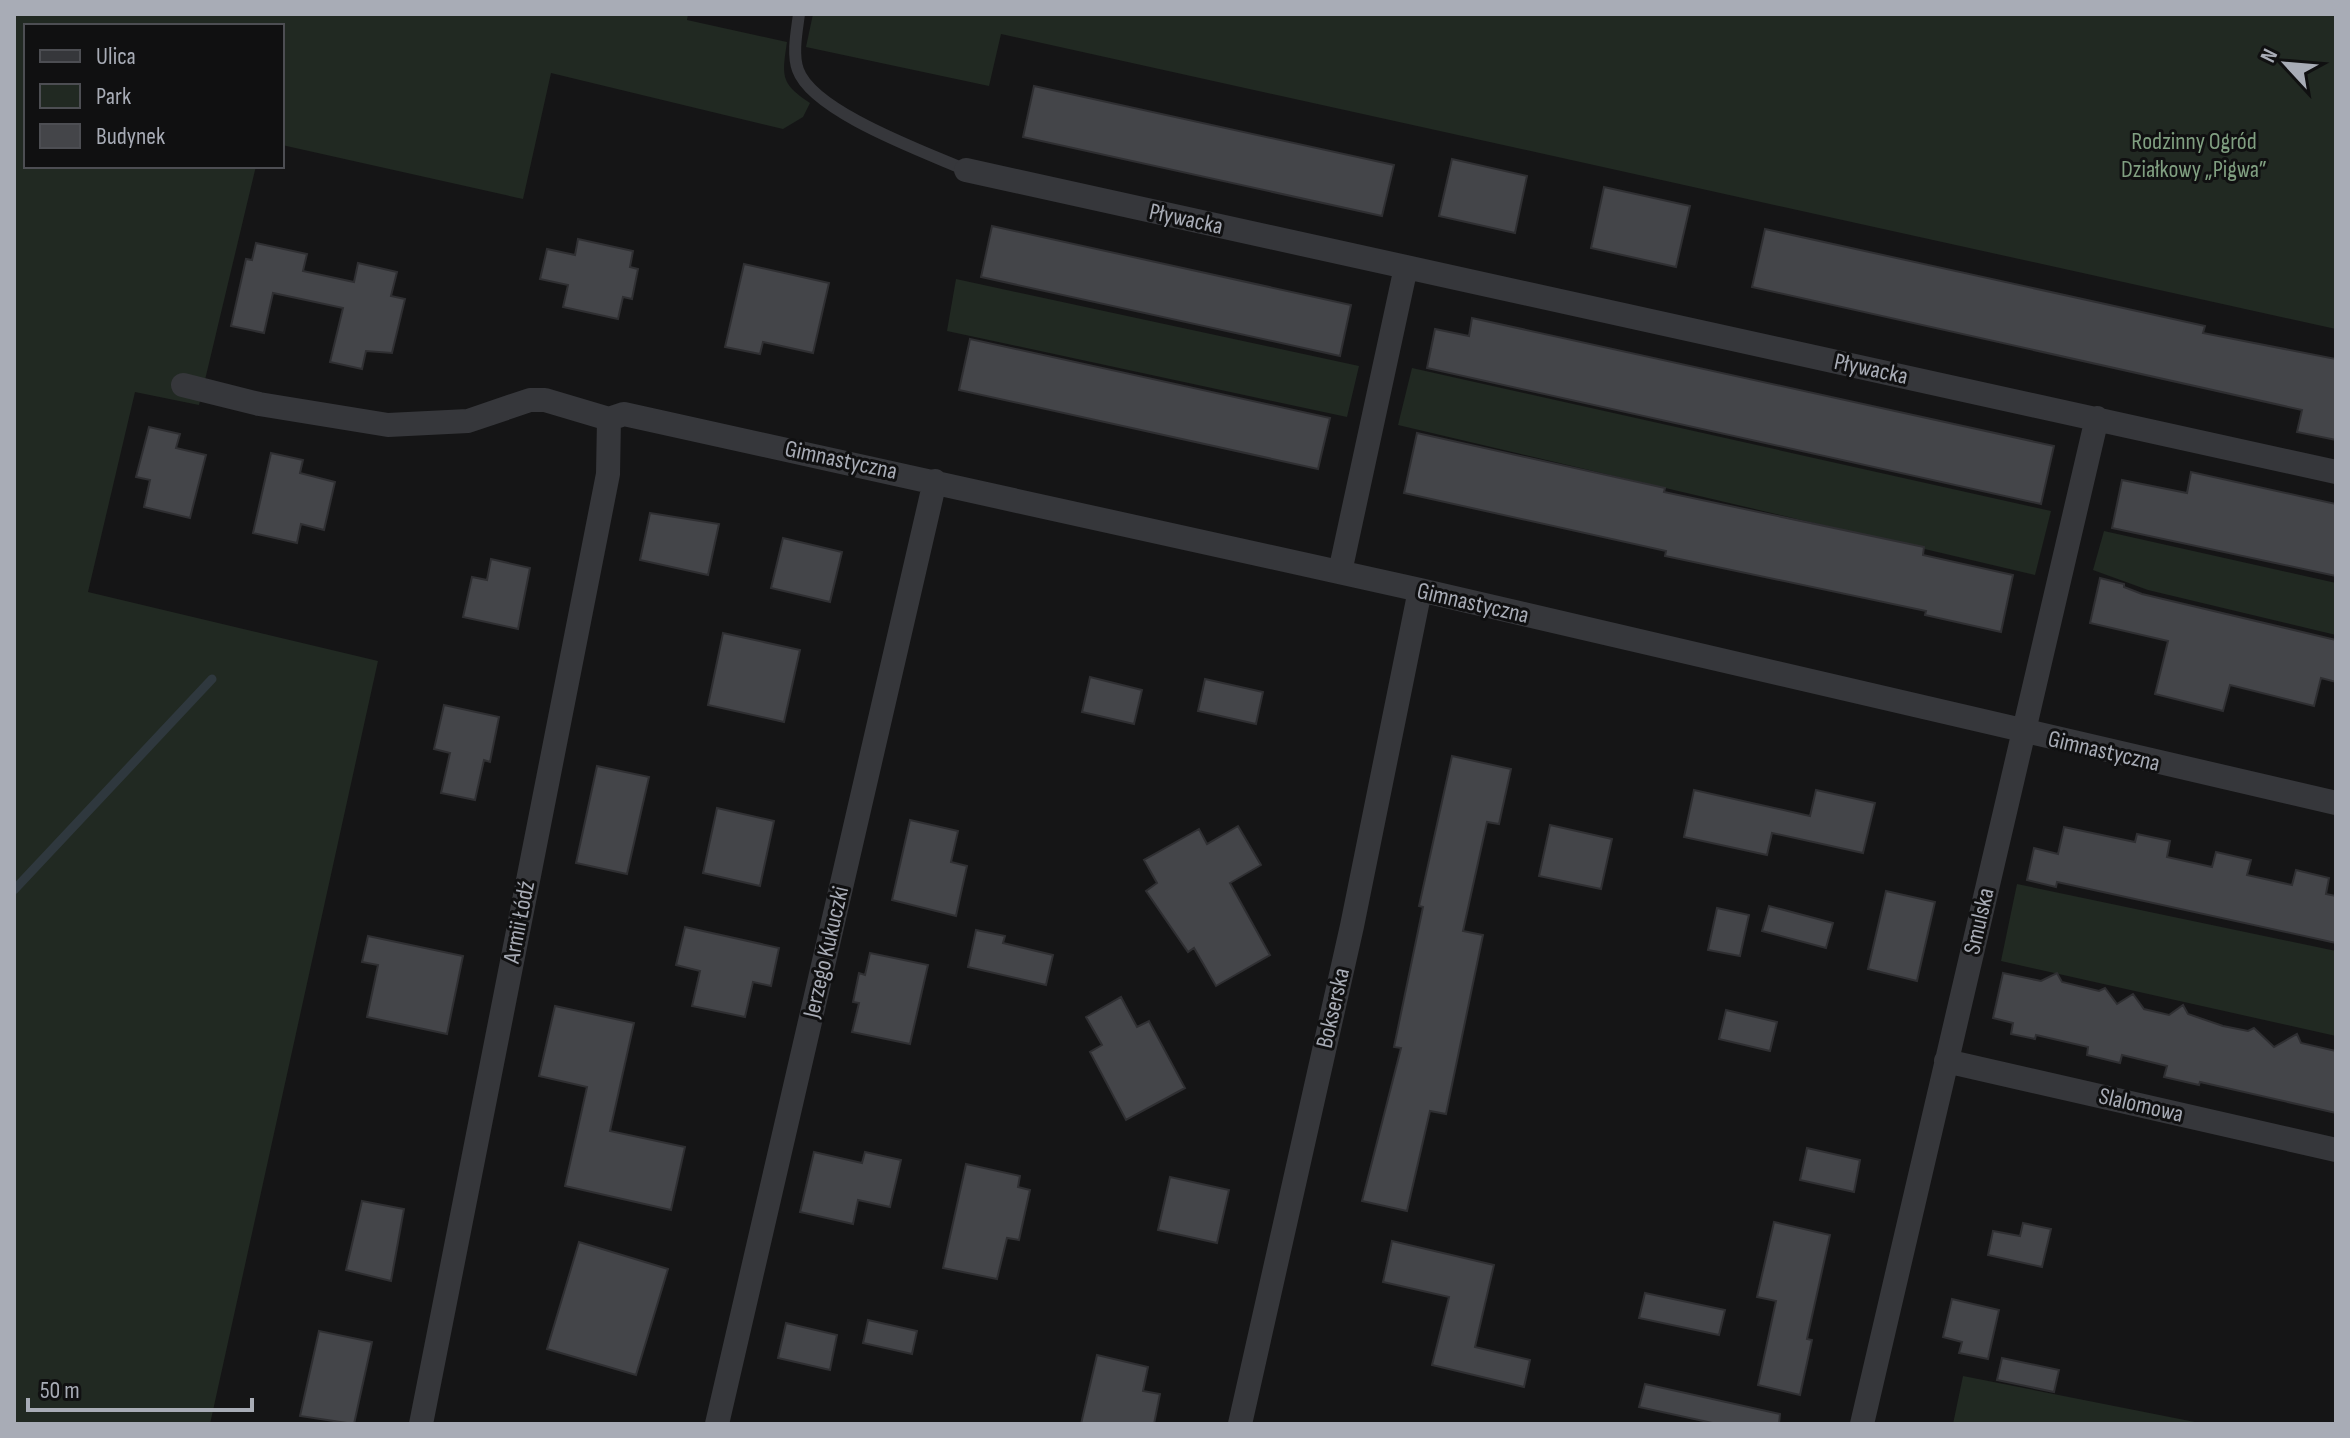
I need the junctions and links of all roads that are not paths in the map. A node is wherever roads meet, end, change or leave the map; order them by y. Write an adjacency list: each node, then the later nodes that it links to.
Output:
1 (799, 14): 2 (lane)
2 (966, 170): 3 (street, Pływacka)
3 (1406, 267): 5 (street, Pływacka); 9 (street)
4 (183, 385): 6 (street, Gimnastyczna)
5 (2097, 418): 7 (street, Pływacka); 11 (street, Smulska)
6 (609, 419): 8 (street, Gimnastyczna); 15 (street, Armii Łódź)
7 (2336, 472)
8 (935, 481): 9 (street, Gimnastyczna); 16 (street, Jerzego Kukuczki)
9 (1340, 572): 10 (street, Gimnastyczna)
10 (1420, 590): 11 (street, Gimnastyczna); 17 (street, Bokserska)
11 (2023, 732): 12 (street, Gimnastyczna); 13 (street, Smulska)
12 (2336, 803)
13 (1946, 1061): 14 (street, Slalomowa); 18 (street, Smulska)
14 (2336, 1150)
15 (421, 1424)
16 (717, 1424)
17 (1240, 1424)
18 (1862, 1424)

